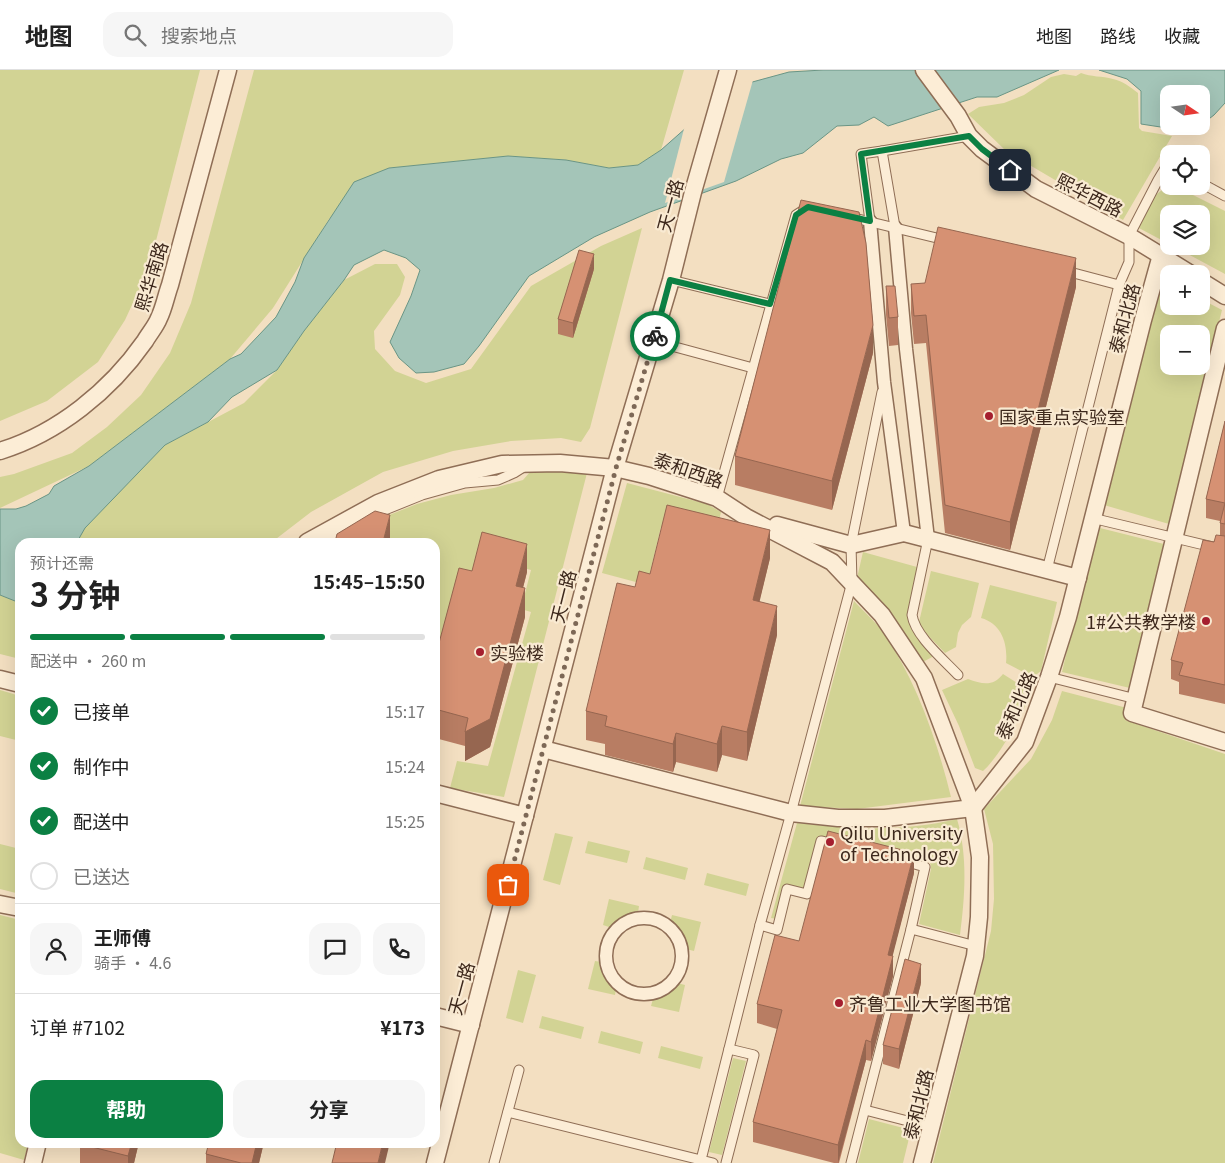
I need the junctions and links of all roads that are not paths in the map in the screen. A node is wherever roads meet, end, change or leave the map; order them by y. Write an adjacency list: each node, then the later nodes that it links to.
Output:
1 (228, 70): 28 (street, 熙华南路)
2 (728, 70): 19 (street, 天一路)
3 (924, 70): 4 (street, 熙华西路)
4 (969, 136): 5 (lane); 13 (street, 熙华西路)
5 (882, 151): 11 (lane); 12 (lane)
6 (1160, 177): 13 (lane)
7 (1210, 188): 8 (lane)
8 (1225, 196)
9 (817, 209): 23 (lane)
10 (843, 215): 11 (lane)
11 (870, 221): 12 (lane); 27 (street)
12 (895, 227): 14 (lane); 40 (street)
13 (1129, 236): 15 (street, 熙华西路); 20 (lane)
14 (951, 241)
15 (1160, 254)
16 (1161, 255): 17 (street, 熙华西路); 33 (street, 泰和北路)
17 (1176, 265)
18 (1054, 268): 20 (lane)
19 (670, 280): 23 (lane); 25 (street, 天一路)
20 (1119, 285): 43 (lane)
21 (1210, 287): 22 (street)
22 (1225, 296)
23 (770, 304): 26 (lane)
24 (1225, 328): 39 (street)
25 (653, 341): 26 (lane); 30 (street, 天一路)
26 (753, 368): 31 (lane)
27 (884, 382): 35 (street); 41 (lane)
28 (0, 451)
29 (529, 464): 30 (street, 泰和西路); 36 (street, 泰和西路); 37 (lane)
30 (616, 468): 31 (street, 泰和西路); 52 (street, 天一路)
31 (717, 498): 32 (street, 泰和西路)
32 (746, 517): 41 (street); 45 (street, 泰和西路)
33 (1092, 518): 39 (lane); 44 (street, 泰和北路)
34 (354, 533): 38 (lane)
35 (904, 533): 40 (street); 41 (street)
36 (314, 538)
37 (331, 538)
38 (346, 538)
39 (1175, 538): 42 (lane); 50 (street)
40 (928, 539): 43 (street); 46 (lane)
41 (851, 545): 45 (lane)
42 (1225, 550)
43 (1047, 570): 44 (street)
44 (1078, 578): 47 (street, 泰和北路)
45 (852, 582): 54 (street, 泰和西路); 55 (lane)
46 (958, 675)
47 (1050, 677): 50 (lane); 54 (street, 泰和北路)
48 (0, 678): 49 (street)
49 (15, 682)
50 (1136, 699): 51 (street)
51 (1225, 742)
52 (543, 749): 55 (street); 56 (street, 天一路)
53 (440, 794): 56 (street)
54 (973, 808): 55 (street); 63 (street, 泰和北路)
55 (791, 813): 61 (lane)
56 (526, 816): 66 (street, 天一路)
57 (840, 846): 61 (lane)
58 (896, 860): 62 (lane)
59 (0, 904): 60 (street)
60 (15, 907)
61 (760, 925): 67 (lane)
62 (911, 929): 63 (lane); 69 (lane)
63 (976, 946): 71 (street, 泰和北路)
64 (681, 966): 64 (street)
65 (440, 1017): 66 (street)
66 (471, 1025): 72 (street, 天一路)
67 (729, 1049): 75 (lane); 80 (lane)
68 (519, 1070): 70 (lane)
69 (865, 1110): 71 (lane); 81 (lane)
70 (508, 1112): 75 (lane); 78 (lane)
71 (931, 1128): 82 (street, 泰和北路)
72 (440, 1147)
73 (36, 1148): 76 (street)
74 (440, 1148): 77 (street, 天一路)
75 (701, 1161): 79 (lane)
76 (32, 1163)
77 (436, 1163)
78 (494, 1163)
79 (713, 1163)
80 (726, 1163)
81 (851, 1163)
82 (922, 1163)

